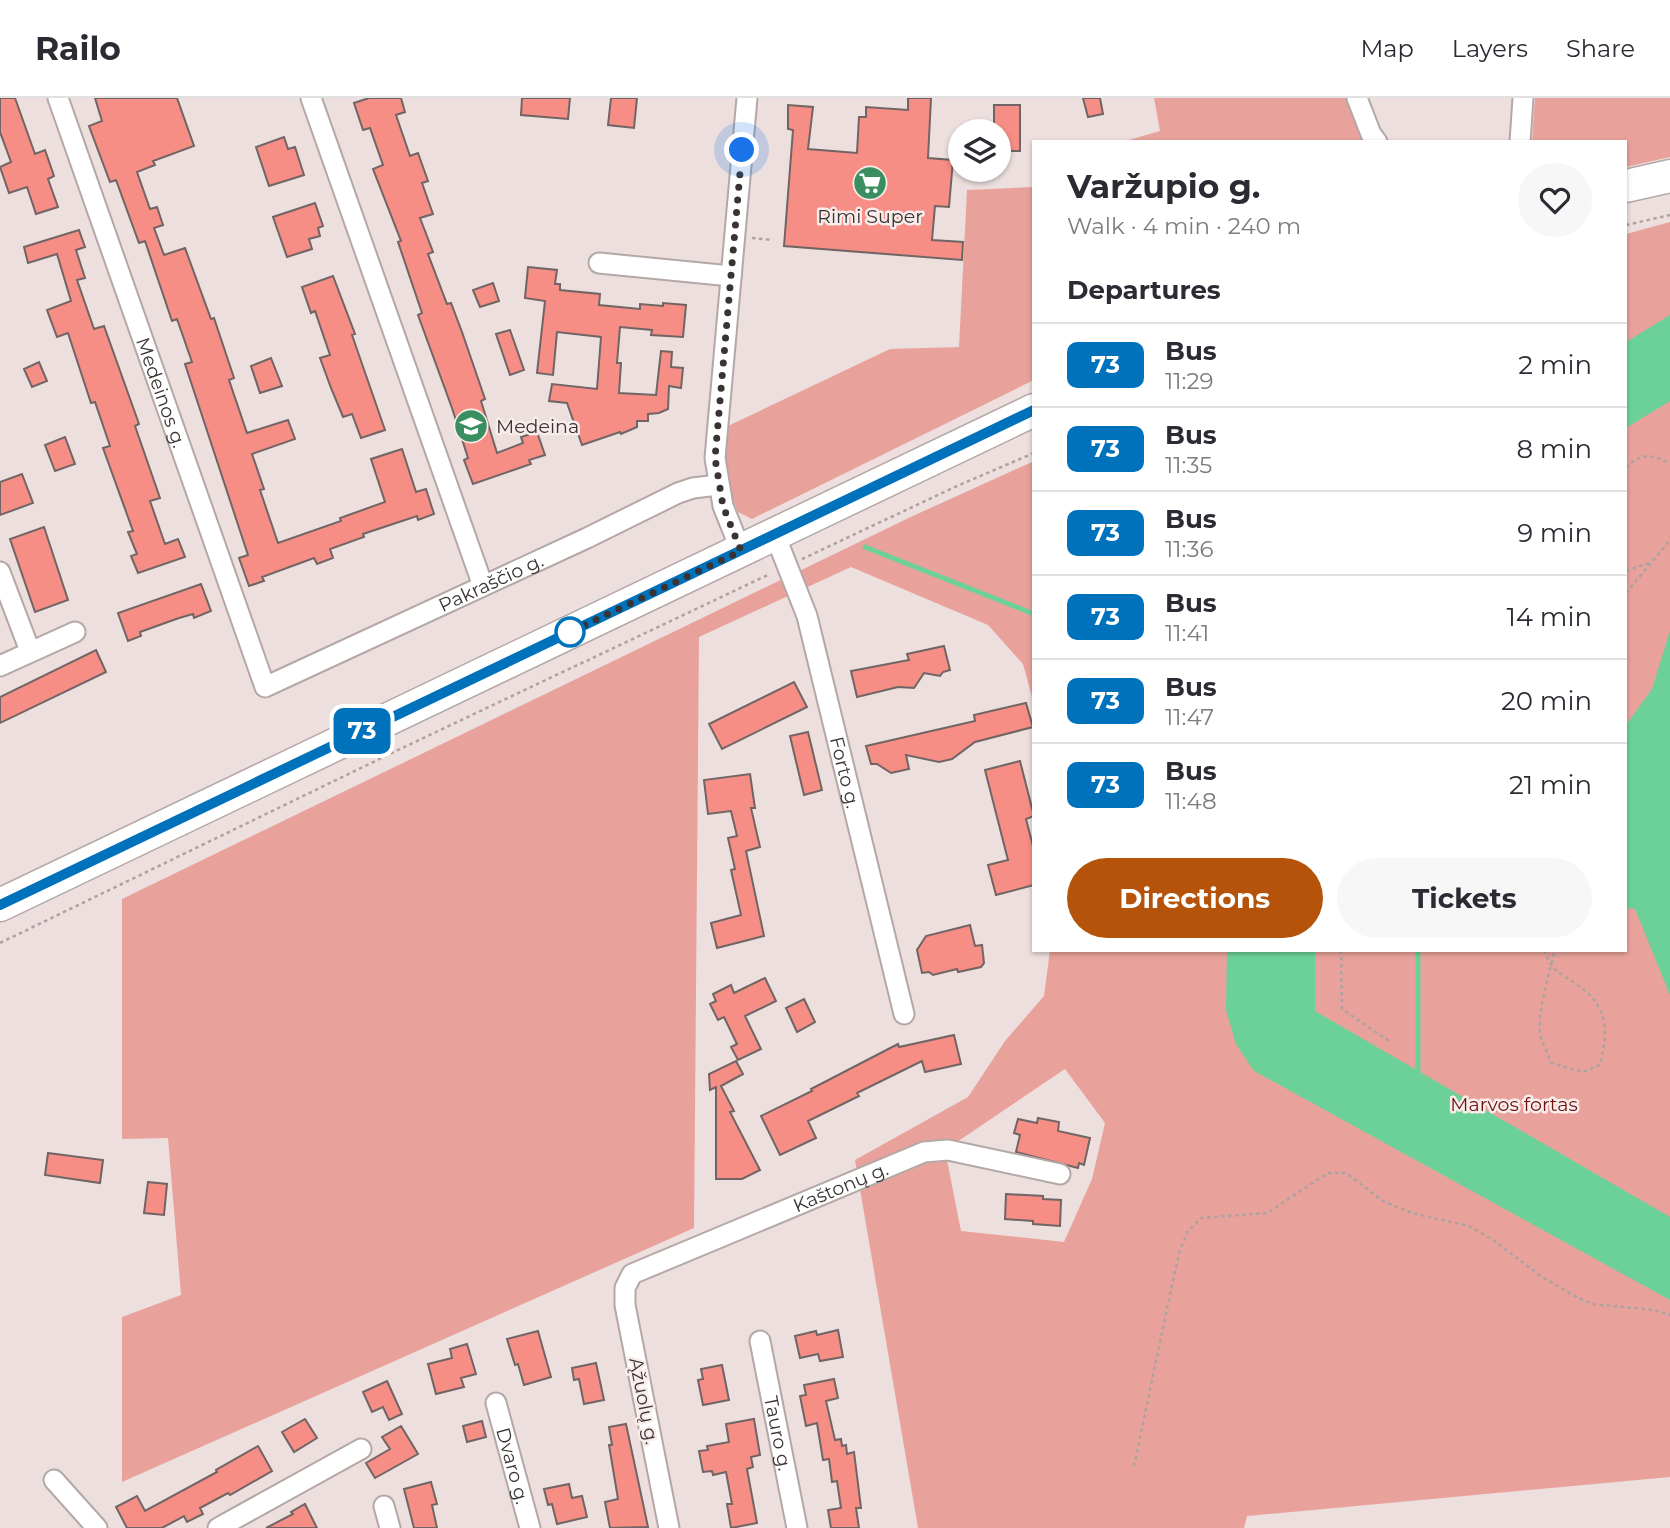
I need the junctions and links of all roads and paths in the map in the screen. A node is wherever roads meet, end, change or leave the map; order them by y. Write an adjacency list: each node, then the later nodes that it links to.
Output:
1 (58, 98): 31 (street, Medeinos g.)
2 (311, 98): 26 (street)
3 (747, 98): 13 (street)
4 (1357, 98): 6 (street)
5 (1522, 98): 7 (street)
6 (1376, 140)
7 (1520, 140)
8 (1670, 176): 9 (main road)
9 (1627, 186)
10 (1670, 215): 11 (path)
11 (1627, 225)
12 (599, 263): 13 (street)
13 (731, 276): 18 (street)
14 (1032, 411): 19 (main road)
15 (1032, 454): 23 (path)
16 (1670, 464): 17 (path)
17 (1627, 467)
18 (718, 485): 21 (street); 26 (street, Pakraščio g.)
19 (775, 535): 21 (main road); 23 (street, Forto g.)
20 (1670, 540): 22 (path)
21 (741, 551): 32 (main road)
22 (1651, 563): 24 (path); 27 (path)
23 (788, 566): 33 (path); 38 (street, Forto g.)
24 (1627, 571)
25 (0, 572): 29 (street)
26 (483, 586): 31 (street, Pakraščio g.)
27 (1627, 592)
28 (75, 632): 29 (street)
29 (30, 651): 30 (street)
30 (0, 666)
31 (265, 687)
32 (0, 905)
33 (0, 943)
34 (1341, 952): 39 (path)
35 (1545, 952): 37 (path)
36 (1555, 952): 37 (path)
37 (1551, 967): 37 (path)
38 (904, 1014)
39 (1389, 1041)
40 (1060, 1174): 41 (street, Kaštonų g.)
41 (632, 1274): 53 (street, Ąžuolų g.)
42 (1670, 1315): 46 (path)
43 (760, 1341): 54 (street, Tauro g.)
44 (496, 1403): 52 (street, Dvaro g.)
45 (361, 1449): 50 (street)
46 (1134, 1466)
47 (54, 1480): 49 (street)
48 (384, 1506): 51 (street)
49 (97, 1528)
50 (218, 1528)
51 (390, 1528)
52 (530, 1528)
53 (669, 1528)
54 (797, 1528)

